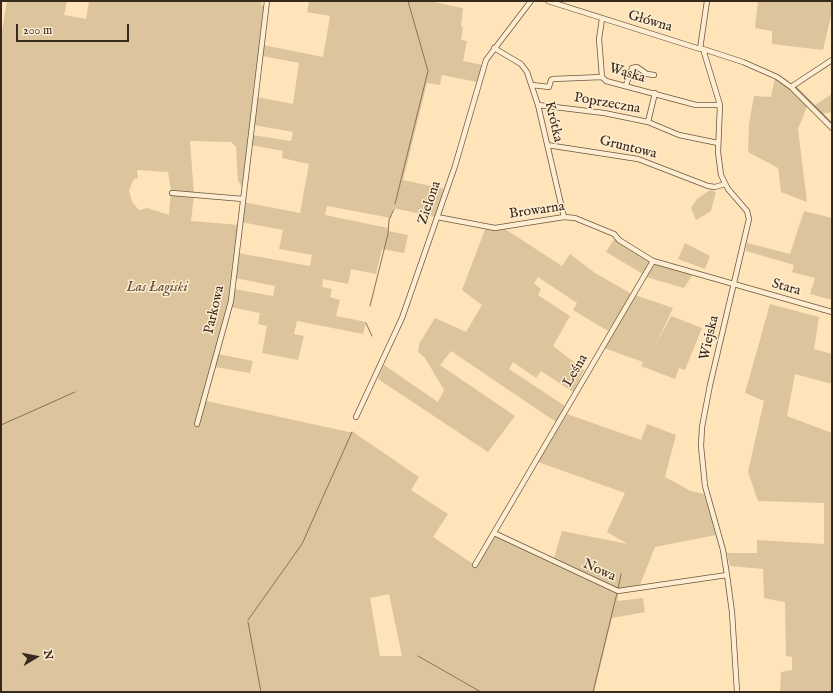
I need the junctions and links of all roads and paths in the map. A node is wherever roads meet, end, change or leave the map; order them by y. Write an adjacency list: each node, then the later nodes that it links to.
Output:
1 (267, 1): 23 (street, Parkowa)
2 (531, 1): 6 (street, Zielona)
3 (548, 1): 5 (street, Główna)
4 (707, 1): 7 (street, Wiejska)
5 (602, 19): 7 (street, Główna); 10 (street)
6 (494, 48): 11 (street, Krótka); 25 (street, Zielona)
7 (702, 49): 13 (street, Główna); 16 (street, Wiejska)
8 (832, 60): 13 (street)
9 (654, 75): 12 (street)
10 (602, 77): 11 (street, Wąska); 12 (street, Wąska)
11 (532, 85): 15 (street, Krótka)
12 (626, 85): 14 (street, Wąska)
13 (791, 87): 18 (street, Główna)
14 (655, 93): 16 (street, Wąska); 17 (street, Poprzeczna)
15 (538, 105): 17 (street, Poprzeczna); 20 (street, Krótka)
16 (720, 105): 19 (street, Wiejska)
17 (648, 122): 19 (street, Poprzeczna)
18 (832, 128)
19 (718, 143): 21 (street, Wiejska)
20 (547, 145): 21 (street, Gruntowa); 24 (street, Krótka)
21 (725, 184): 27 (street, Wiejska)
22 (172, 193): 23 (street)
23 (243, 199): 30 (street, Parkowa)
24 (564, 217): 25 (street, Browarna); 26 (street, Browarna)
25 (437, 218): 29 (street, Zielona)
26 (653, 261): 27 (street); 31 (street, Leśna)
27 (734, 284): 28 (street, Stara); 33 (street, Wiejska)
28 (832, 312)
29 (356, 417)
30 (197, 424)
31 (494, 533): 32 (street, Leśna); 33 (street, Nowa)
32 (475, 565)
33 (727, 574): 34 (street, Wiejska)
34 (737, 692)

